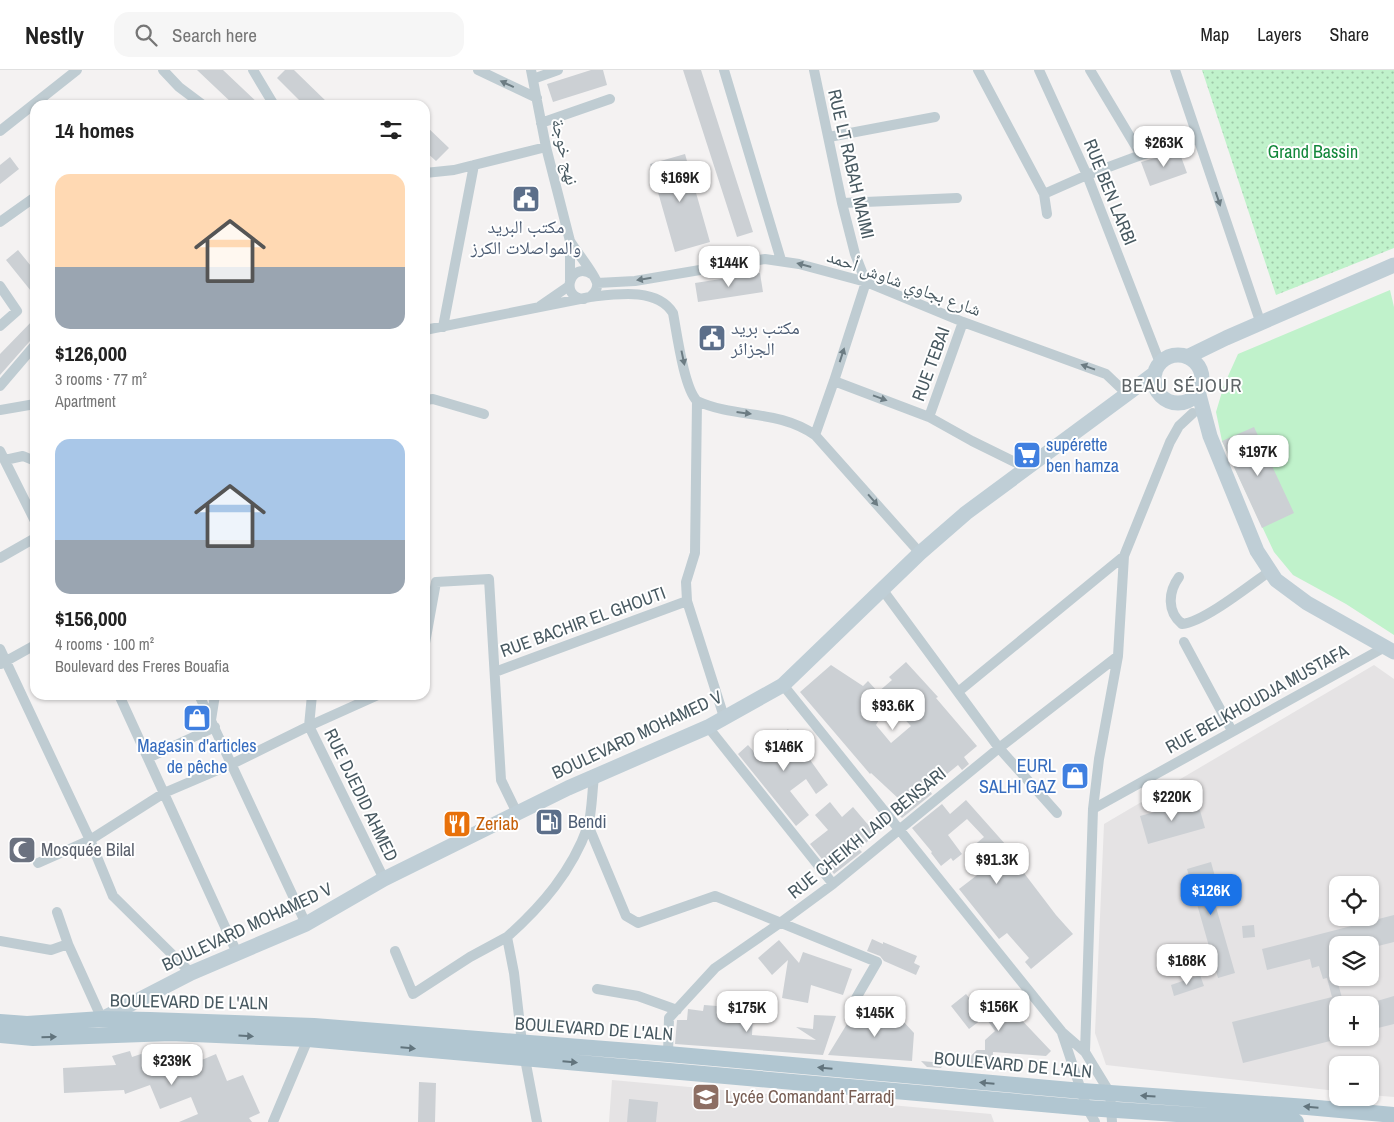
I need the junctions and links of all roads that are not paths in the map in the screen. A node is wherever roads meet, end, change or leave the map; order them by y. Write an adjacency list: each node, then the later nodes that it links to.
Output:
1 (77, 70): 15 (street)
2 (163, 70): 16 (street)
3 (253, 70): 17 (street)
4 (478, 70): 13 (street, one-way to 4)
5 (558, 70): 12 (street)
6 (724, 70): 36 (street)
7 (814, 70): 22 (street, RUE LT RABAH MAIMI)
8 (978, 70): 29 (street)
9 (1039, 70): 28 (street, RUE BEN LARBI)
10 (1090, 70): 25 (street)
11 (1175, 70): 23 (street)
12 (532, 75): 13 (street, نهج خوجة)
13 (536, 98): 20 (street, نهج خوجة)
14 (610, 99): 20 (street)
15 (39, 100)
16 (196, 100)
17 (271, 100)
18 (30, 107): 21 (street)
19 (935, 117): 22 (street)
20 (541, 123): 24 (street, نهج خوجة)
21 (0, 131)
22 (829, 137): 32 (street, RUE LT RABAH MAIMI)
23 (1198, 139): 25 (street); 45 (street, one-way to 45)
24 (546, 147): 26 (street); 35 (street, نهج خوجة)
25 (1141, 155): 28 (street)
26 (474, 165): 27 (street); 47 (street)
27 (430, 172)
28 (1087, 174): 29 (street); 52 (street, RUE BEN LARBI)
29 (1044, 194): 33 (street)
30 (957, 198): 32 (street)
31 (30, 201): 34 (street)
32 (842, 203): 39 (street, RUE LT RABAH MAIMI)
33 (1047, 214)
34 (0, 222)
35 (570, 241): 38 (street, نهج خوجة); 40 (street, نهج خوجة)
36 (781, 260): 38 (street, شارع بجاوي شاوش أحمد, one-way to 38); 39 (street, شارع بجاوي شاوش أحمد, one-way to 36)
37 (1394, 265): 45 (main road)
38 (595, 279): 40 (street); 42 (street)
39 (866, 282): 44 (street, شارع بجاوي شاوش أحمد); 54 (street, one-way to 39)
40 (570, 283): 42 (street); 43 (street)
41 (0, 286): 46 (street)
42 (587, 298): 43 (street); 60 (street, RUE BACHIR EL GHOUTI, one-way to 60)
43 (535, 309): 47 (street)
44 (963, 322): 58 (street, شارع بجاوي شاوش أحمد, one-way to 44); 65 (street, RUE TEBAI)
45 (1261, 324): 49 (main road)
46 (0, 326)
47 (443, 327): 48 (street)
48 (430, 329)
49 (1226, 338): 51 (main road); 53 (main road)
50 (30, 351): 55 (street)
51 (1186, 357): 52 (main road); 53 (main road)
52 (1160, 362): 56 (main road); 58 (main road, BOULEVARD MOHAMED V)
53 (1198, 368): 57 (main road)
54 (834, 381): 65 (street, one-way to 65); 66 (street)
55 (0, 386)
56 (1157, 391): 58 (main road); 62 (main road)
57 (1198, 391): 62 (main road); 67 (main road)
58 (1127, 394): 70 (main road, BOULEVARD MOHAMED V)
59 (430, 400): 64 (street)
60 (698, 402): 66 (street, one-way to 66); 79 (street, RUE BACHIR EL GHOUTI)
61 (30, 405): 63 (street)
62 (1189, 407): 67 (main road); 74 (street)
63 (0, 410)
64 (484, 414)
65 (930, 417): 70 (street)
66 (815, 435): 73 (street, one-way to 73)
67 (1210, 436): 76 (main road)
68 (2, 455): 69 (street); 71 (street)
69 (30, 459)
70 (1027, 468): 73 (main road, BOULEVARD MOHAMED V)
71 (30, 511)
72 (30, 541): 75 (street)
73 (920, 553): 78 (main road, BOULEVARD MOHAMED V)
74 (1124, 556): 85 (street); 89 (street)
75 (0, 558)
76 (1270, 571): 77 (street); 84 (main road)
77 (1179, 578)
78 (882, 589): 88 (main road, BOULEVARD MOHAMED V); 89 (street)
79 (688, 601): 87 (street, RUE BACHIR EL GHOUTI); 95 (street)
80 (430, 605): 87 (street)
81 (1184, 642): 99 (street)
82 (30, 648): 86 (street)
83 (0, 649): 86 (street)
84 (1389, 649): 99 (street, RUE BELKHOUDJA MUSTAFA)
85 (1118, 656): 100 (street, RUE CHEIKH LAID BENSARI); 105 (street)
86 (3, 663): 110 (street)
87 (495, 672): 106 (street)
88 (783, 685): 95 (main road, BOULEVARD MOHAMED V); 109 (street)
89 (958, 692): 100 (street)
90 (121, 700): 101 (street)
91 (202, 700): 96 (street)
92 (215, 700): 96 (street)
93 (312, 700): 97 (street, RUE DJEDID AHMED)
94 (367, 700): 97 (street)
95 (724, 717): 98 (main road, BOULEVARD MOHAMED V)
96 (213, 723): 101 (street); 102 (street)
97 (309, 726): 102 (street); 112 (street, RUE DJEDID AHMED)
98 (708, 727): 103 (main road, BOULEVARD MOHAMED V); 113 (street)
99 (1232, 732): 105 (street, RUE BELKHOUDJA MUSTAFA)
100 (999, 748): 107 (street); 109 (street, RUE CHEIKH LAID BENSARI)
101 (148, 758): 104 (street)
102 (232, 764): 104 (street); 116 (street)
103 (594, 777): 106 (main road, BOULEVARD MOHAMED V); 108 (street)
104 (164, 793): 110 (street); 121 (street)
105 (1093, 809): 132 (street)
106 (517, 813): 112 (main road, BOULEVARD MOHAMED V)
107 (1057, 813)
108 (588, 825): 115 (street); 117 (street)
109 (898, 830): 113 (street, RUE CHEIKH LAID BENSARI); 128 (street)
110 (90, 840): 111 (street); 122 (street)
111 (38, 863)
112 (384, 879): 116 (main road, BOULEVARD MOHAMED V)
113 (833, 884): 115 (street, RUE CHEIKH LAID BENSARI)
114 (57, 912): 119 (street)
115 (780, 923): 124 (street); 125 (street, RUE CHEIKH LAID BENSARI)
116 (306, 924): 121 (main road, BOULEVARD MOHAMED V)
117 (507, 937): 120 (street); 131 (street)
118 (0, 941): 119 (street)
119 (68, 944): 126 (street)
120 (396, 951)
121 (237, 953): 122 (main road, BOULEVARD MOHAMED V)
122 (191, 973): 126 (main road, BOULEVARD MOHAMED V)
123 (597, 988): 125 (street)
124 (855, 1000)
125 (677, 1010): 133 (street, RUE CHEIKH LAID BENSARI)
126 (102, 1020): 127 (main road, BOULEVARD DE L'ALN); 131 (main road, BOULEVARD DE L'ALN)
127 (0, 1022)
128 (1062, 1032): 132 (street); 134 (street)
129 (0, 1035): 130 (main road, BOULEVARD DE L'ALN, one-way to 130)
130 (308, 1039): 131 (main road, BOULEVARD DE L'ALN, one-way to 131); 139 (street)
131 (523, 1051): 133 (main road, BOULEVARD DE L'ALN); 136 (main road, BOULEVARD DE L'ALN, one-way to 136); 140 (street)
132 (1085, 1052): 135 (street)
133 (668, 1054): 134 (main road, BOULEVARD DE L'ALN, one-way to 133)
134 (1082, 1091): 135 (main road, BOULEVARD DE L'ALN); 136 (street)
135 (1110, 1093): 137 (main road, BOULEVARD DE L'ALN, one-way to 135); 138 (street)
136 (1091, 1115): 138 (main road, BOULEVARD DE L'ALN)
137 (1394, 1115)
138 (1112, 1116): 141 (main road, BOULEVARD DE L'ALN)
139 (273, 1122)
140 (537, 1122)
141 (1296, 1122)

